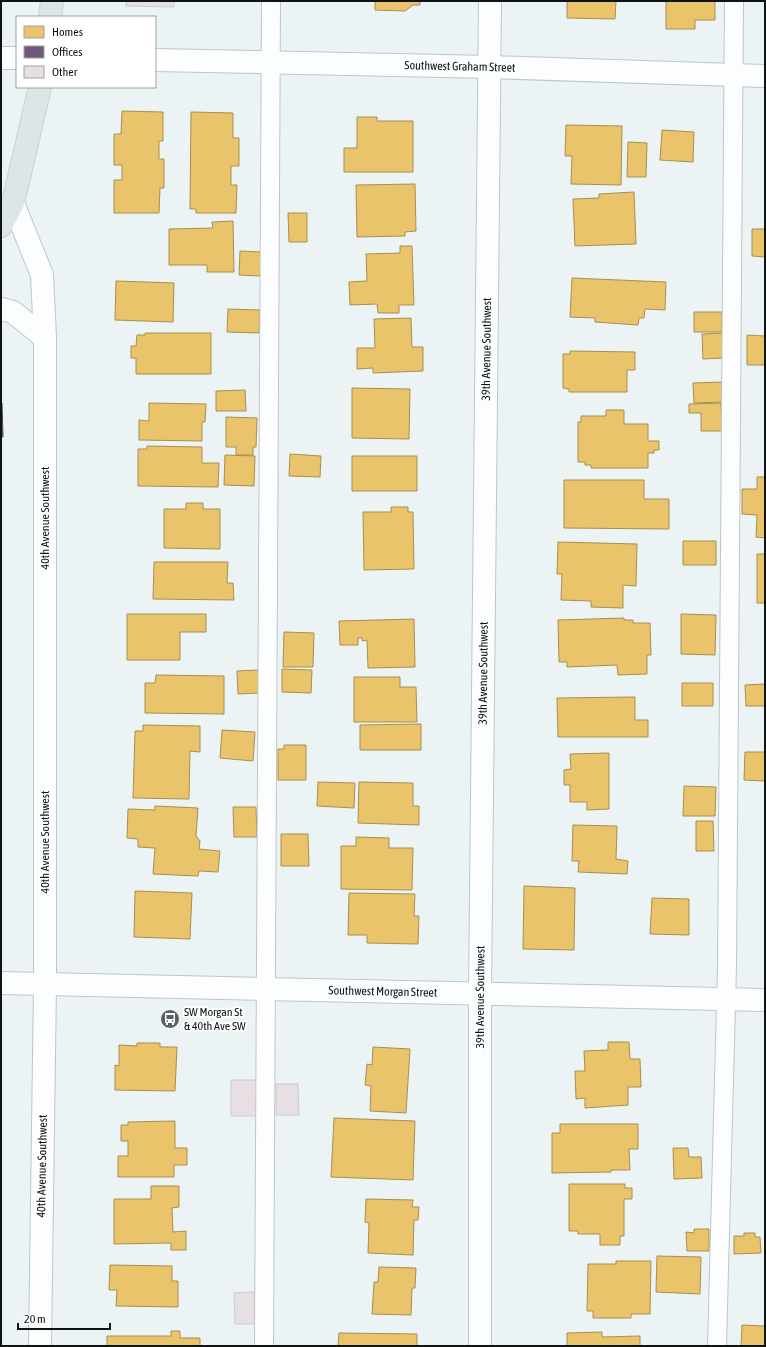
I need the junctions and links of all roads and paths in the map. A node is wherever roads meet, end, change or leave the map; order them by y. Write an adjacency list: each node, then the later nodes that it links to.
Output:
1 (52, 1): 5 (main road)
2 (272, 1): 9 (lane)
3 (490, 1): 10 (street, 39th Avenue Southwest)
4 (734, 1): 11 (lane)
5 (50, 16)
6 (1, 58): 7 (street)
7 (16, 58)
8 (156, 60): 9 (street, Southwest Graham Street)
9 (270, 62): 10 (street, Southwest Graham Street); 20 (lane)
10 (489, 67): 11 (street, Southwest Graham Street); 21 (street, 39th Avenue Southwest)
11 (733, 75): 12 (street, Southwest Graham Street); 22 (lane)
12 (765, 76)
13 (40, 88): 14 (main road)
14 (13, 203): 15 (main road); 17 (street, 40th Avenue Southwest)
15 (1, 226)
16 (1, 309): 17 (street)
17 (45, 338): 19 (street, 40th Avenue Southwest)
18 (1, 983): 19 (street, Southwest Morgan Street)
19 (45, 984): 20 (street, Southwest Morgan Street); 24 (street, 40th Avenue Southwest)
20 (265, 989): 21 (street, Southwest Morgan Street); 25 (lane)
21 (480, 994): 22 (street, Southwest Morgan Street); 26 (street, 39th Avenue Southwest)
22 (726, 999): 23 (street, Southwest Morgan Street); 27 (lane)
23 (765, 1000)
24 (40, 1346)
25 (264, 1346)
26 (480, 1346)
27 (717, 1346)

